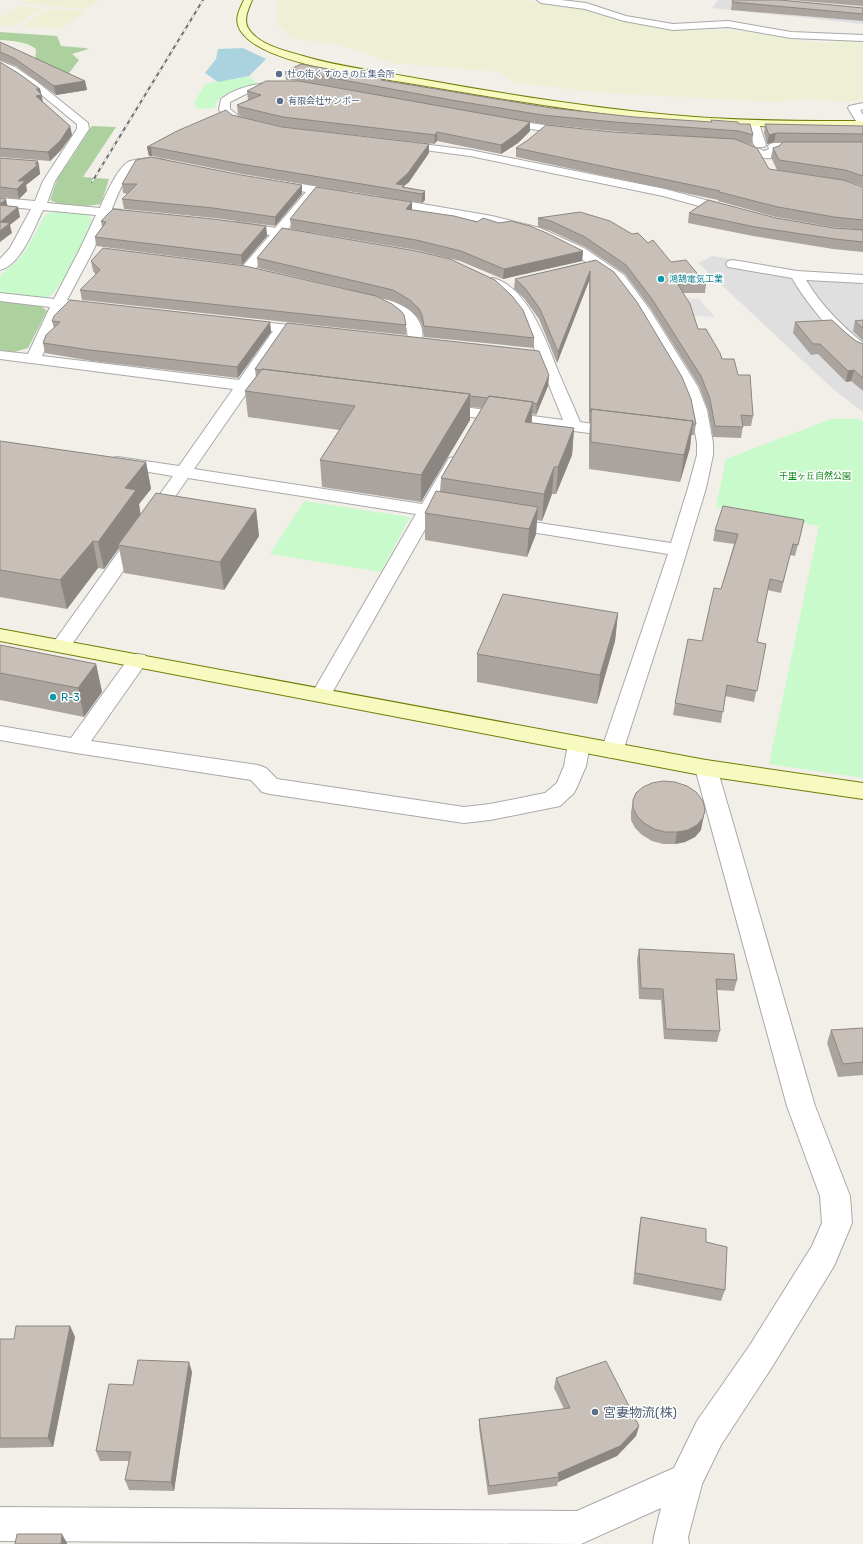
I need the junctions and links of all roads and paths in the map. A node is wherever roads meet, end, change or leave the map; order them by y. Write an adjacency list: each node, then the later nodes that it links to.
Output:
1 (248, 0): 10 (street)
2 (541, 0): 3 (street)
3 (863, 38)
4 (0, 64): 5 (street)
5 (20, 74): 6 (street); 25 (street)
6 (7, 77)
7 (293, 85): 12 (street)
8 (863, 106): 11 (street)
9 (490, 120): 13 (street)
10 (753, 122): 11 (street); 19 (street)
11 (863, 124)
12 (263, 127)
13 (542, 128): 14 (street); 15 (street)
14 (585, 133)
15 (533, 137)
16 (386, 143): 21 (street)
17 (721, 144): 19 (street)
18 (863, 147): 19 (street)
19 (761, 149): 23 (street)
20 (518, 150): 21 (street)
21 (502, 160): 34 (street)
22 (175, 165): 32 (street)
23 (767, 165)
24 (44, 166): 25 (street)
25 (59, 167): 31 (street)
26 (264, 182): 27 (street)
27 (314, 190): 28 (street); 36 (street)
28 (352, 196)
29 (367, 199): 40 (street)
30 (0, 202): 31 (street)
31 (39, 206): 32 (street); 42 (street)
32 (104, 212): 33 (street); 38 (street)
33 (128, 214)
34 (741, 214)
35 (228, 225): 36 (street)
36 (279, 232): 37 (street); 45 (street)
37 (324, 240)
38 (86, 251): 39 (street); 54 (street)
39 (101, 253)
40 (597, 263): 43 (street); 77 (street)
41 (733, 264): 48 (street)
42 (0, 266)
43 (582, 266)
44 (231, 269): 45 (street)
45 (246, 270): 46 (street)
46 (261, 274)
47 (479, 275): 51 (street)
48 (797, 275): 49 (street); 58 (street)
49 (863, 280)
50 (516, 283): 51 (street)
51 (501, 286): 72 (street)
52 (0, 297): 54 (street)
53 (365, 298): 62 (street)
54 (58, 304): 55 (street); 66 (street)
55 (81, 306)
56 (228, 322): 59 (street)
57 (856, 325): 58 (street)
58 (837, 327): 64 (street)
59 (283, 328): 60 (street); 68 (street)
60 (329, 333)
61 (399, 340): 62 (street)
62 (414, 342): 63 (street)
63 (430, 344)
64 (863, 350)
65 (7, 356): 66 (street); 67 (street)
66 (32, 359): 68 (street)
67 (0, 371)
68 (243, 385): 69 (street); 75 (street)
69 (297, 392)
70 (429, 408): 71 (street)
71 (483, 414): 72 (street); 76 (street)
72 (573, 426): 73 (street)
73 (635, 434)
74 (99, 460): 75 (street)
75 (183, 471): 76 (street); 79 (street)
76 (427, 510): 77 (street); 81 (street)
77 (678, 550): 85 (street)
78 (0, 635): 79 (street)
79 (61, 646): 80 (street)
80 (138, 660): 81 (street); 84 (street)
81 (321, 695): 83 (street)
82 (0, 733): 84 (street)
83 (578, 744): 84 (street); 85 (street)
84 (76, 746)
85 (612, 751): 86 (street)
86 (706, 768): 87 (street); 88 (street)
87 (863, 791)
88 (686, 1480): 89 (street); 90 (street)
89 (0, 1524)
90 (671, 1544)

